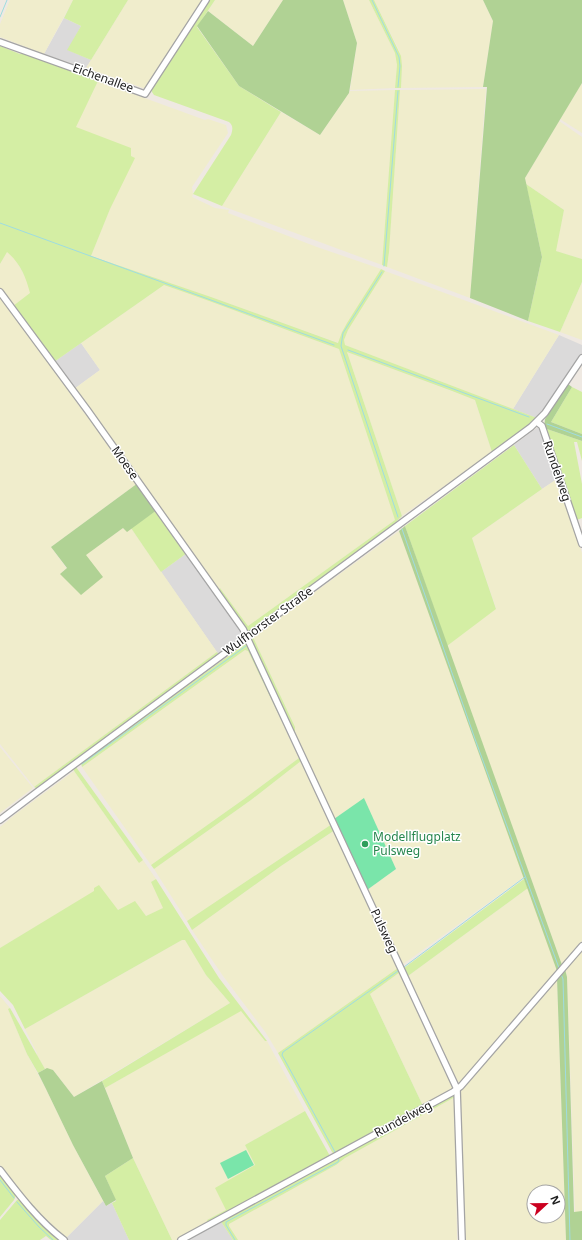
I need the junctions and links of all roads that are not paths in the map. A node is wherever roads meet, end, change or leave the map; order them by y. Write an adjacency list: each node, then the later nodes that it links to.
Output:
1 (206, 0): 2 (street, Eichenallee)
2 (0, 42)
3 (0, 292): 7 (street, Moese)
4 (582, 358): 5 (street, Wulfhorster Straße)
5 (537, 422): 6 (street, Rundelweg); 7 (street, Wulfhorster Straße)
6 (582, 544)
7 (247, 637): 8 (street, Wulfhorster Straße); 10 (street, Pulsweg)
8 (0, 820)
9 (582, 946): 10 (street, Rundelweg)
10 (457, 1089): 13 (street, Rundelweg); 14 (street, Pulsweg)
11 (0, 1170): 12 (street)
12 (64, 1240)
13 (181, 1240)
14 (462, 1240)

